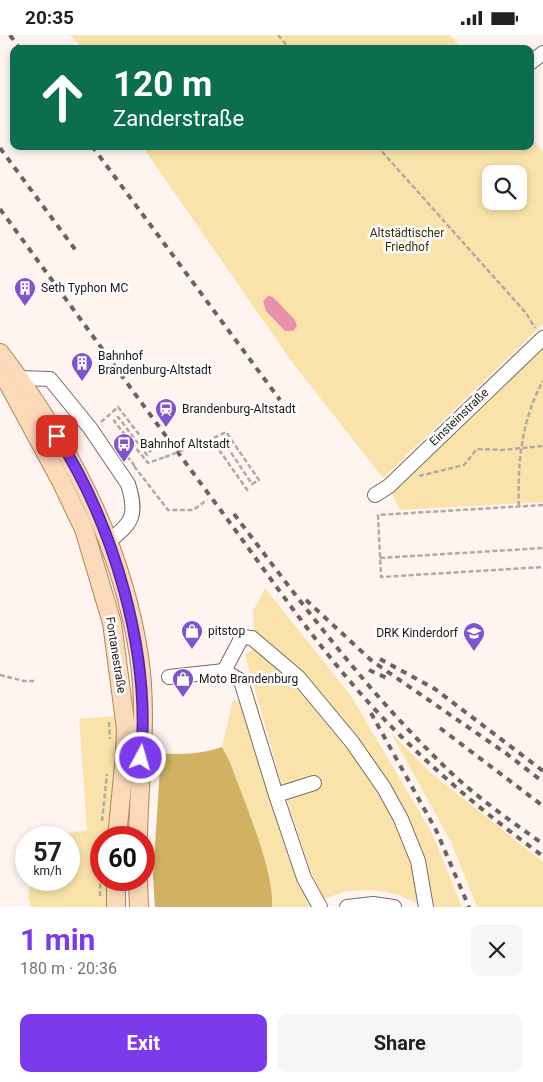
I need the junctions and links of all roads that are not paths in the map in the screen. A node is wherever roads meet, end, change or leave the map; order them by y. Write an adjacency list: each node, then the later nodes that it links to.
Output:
1 (540, 334): 5 (street, Einsteinstraße)
2 (0, 353): 4 (main road, Fontanestraße)
3 (0, 374): 11 (main road, Fontanestraße)
4 (19, 378): 6 (main road, Fontanestraße); 6 (street)
5 (375, 495)
6 (108, 541): 12 (main road, Fontanestraße)
7 (224, 671): 8 (street); 10 (street); 20 (street)
8 (169, 677)
9 (314, 783): 10 (street)
10 (276, 795): 17 (street)
11 (111, 826)
12 (139, 826)
13 (116, 891): 15 (main road)
14 (138, 891): 16 (main road)
15 (116, 907)
16 (139, 907)
17 (320, 907)
18 (347, 907): 19 (street)
19 (394, 907)
20 (426, 907)

